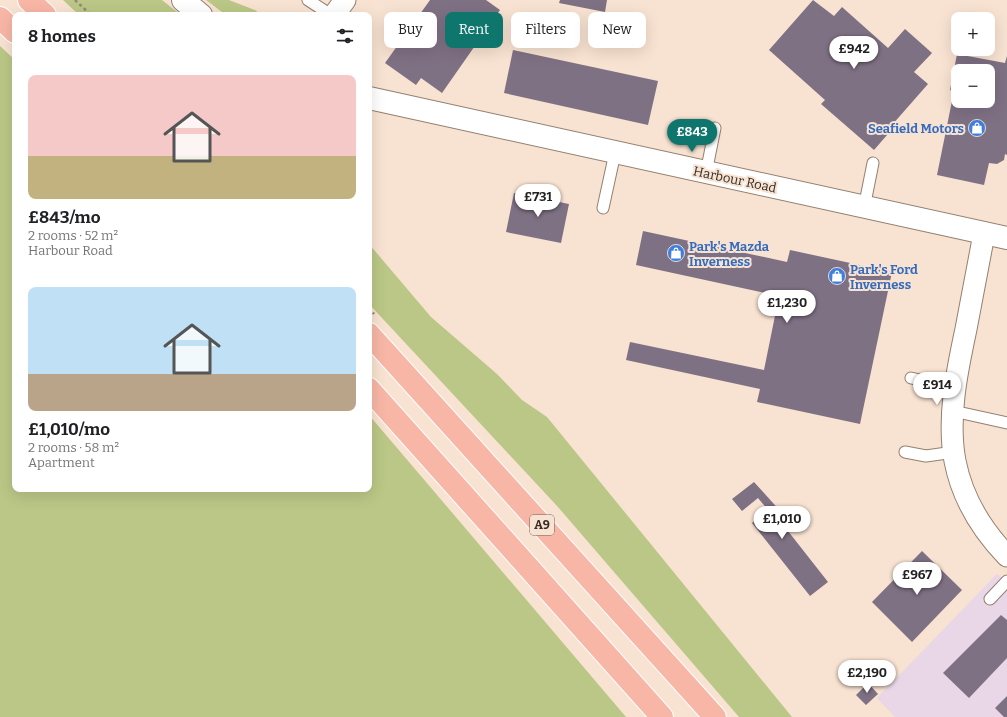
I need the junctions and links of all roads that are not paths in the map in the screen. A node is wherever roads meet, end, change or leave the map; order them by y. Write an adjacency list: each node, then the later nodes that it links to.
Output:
1 (29, 0): 5 (highway)
2 (183, 0): 6 (street)
3 (308, 0): 7 (lane)
4 (345, 0): 8 (street)
5 (43, 12)
6 (197, 12)
7 (328, 12)
8 (335, 12)
9 (0, 18): 10 (highway)
10 (12, 29)
11 (372, 99): 13 (street, Harbour Road)
12 (715, 128): 15 (lane)
13 (615, 153): 15 (street, Harbour Road); 16 (lane)
14 (873, 163): 17 (lane)
15 (706, 173): 17 (street, Harbour Road)
16 (603, 208)
17 (864, 208): 18 (street, Harbour Road)
18 (984, 234): 19 (street, Harbour Road); 22 (street)
19 (1007, 238)
20 (372, 337): 32 (highway, A9)
21 (911, 378): 22 (lane)
22 (956, 388): 24 (street)
23 (372, 392): 31 (highway)
24 (953, 411): 25 (lane); 27 (street)
25 (1007, 423)
26 (904, 452): 27 (lane)
27 (954, 452): 28 (street)
28 (1007, 556)
29 (1007, 581): 30 (lane)
30 (990, 599)
31 (662, 717)
32 (715, 717)

